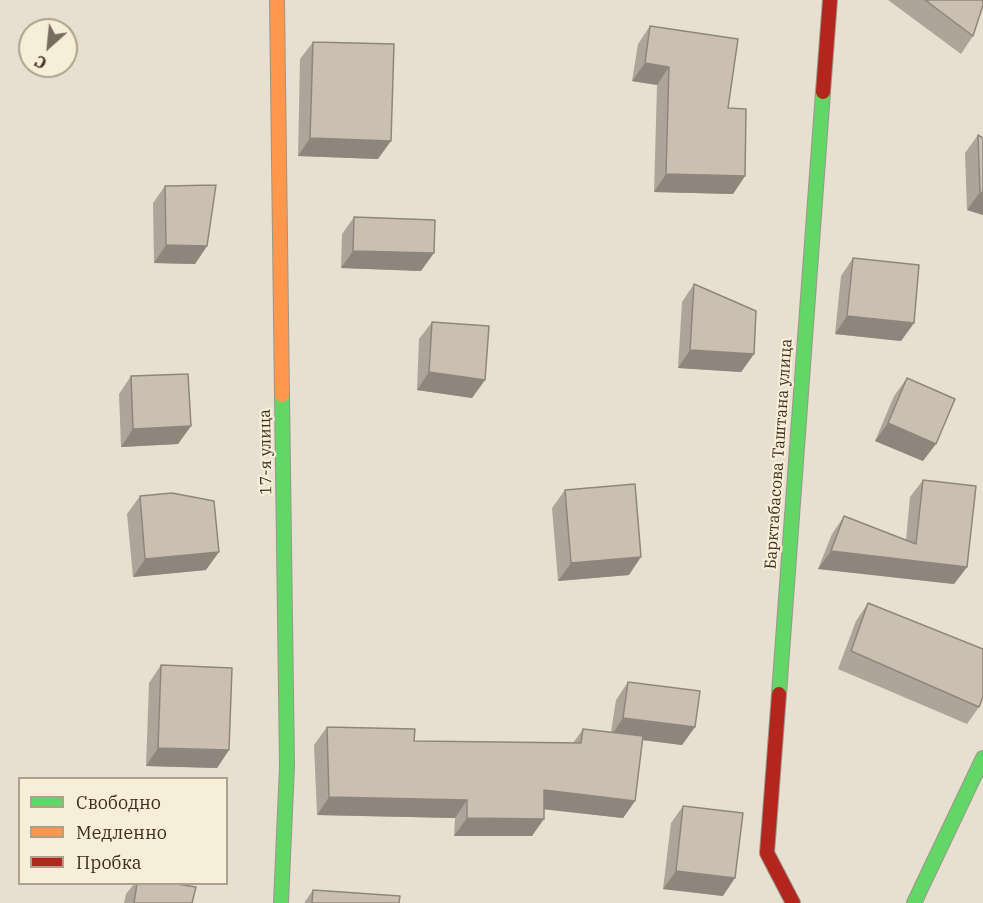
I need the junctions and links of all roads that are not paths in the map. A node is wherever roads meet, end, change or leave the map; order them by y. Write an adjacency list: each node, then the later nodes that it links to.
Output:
1 (277, 0): 4 (street, 17-я улица)
2 (830, 0): 5 (street, Барктабасова Таштана улица)
3 (983, 758): 6 (street)
4 (281, 903)
5 (793, 903)
6 (914, 903)

